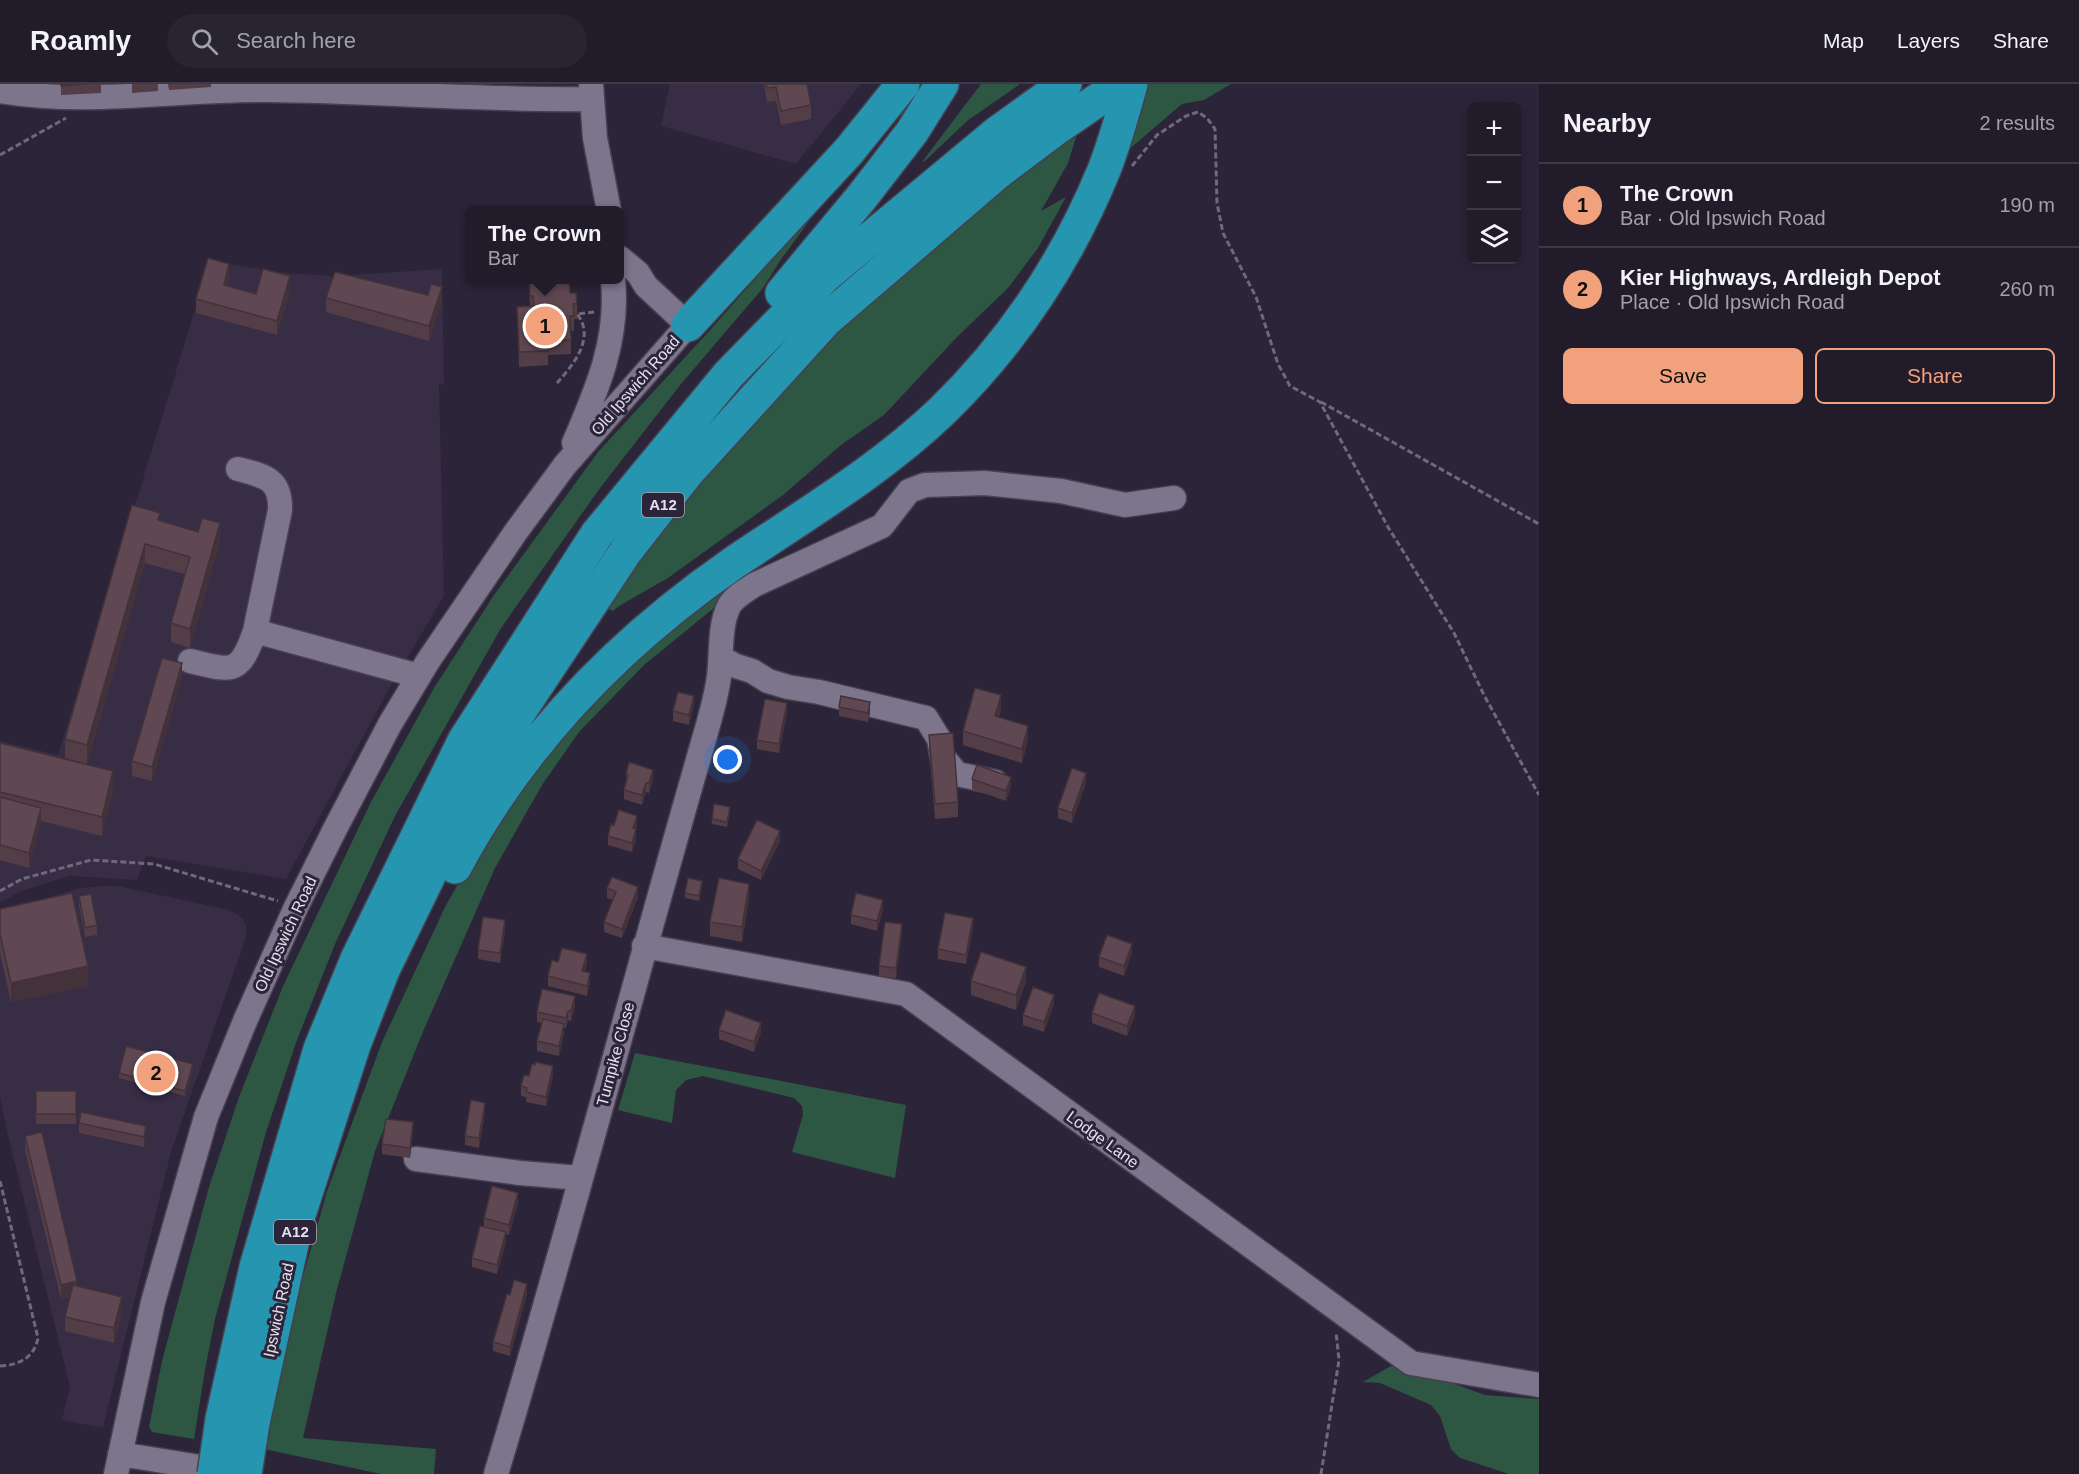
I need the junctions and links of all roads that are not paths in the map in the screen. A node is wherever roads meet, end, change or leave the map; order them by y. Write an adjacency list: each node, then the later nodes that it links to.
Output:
1 (903, 84): 12 (highway)
2 (942, 84): 13 (highway, A12)
3 (1065, 84): 13 (highway, A12)
4 (1121, 84): 23 (highway, A12)
5 (1131, 84): 23 (highway, A12)
6 (276, 87): 7 (street); 8 (street)
7 (0, 91)
8 (592, 92): 9 (street)
9 (608, 206)
10 (624, 261): 12 (street, Old Ipswich Road)
11 (613, 284): 14 (street, Old Ipswich Road)
12 (688, 325): 14 (street, Old Ipswich Road)
13 (729, 374): 27 (highway, Ipswich Road / A12)
14 (565, 465): 20 (street, Old Ipswich Road)
15 (238, 469): 17 (street)
16 (1174, 498): 18 (street, Turnpike Close)
17 (255, 631): 19 (street); 20 (street)
18 (721, 658): 21 (street); 22 (street, Turnpike Close)
19 (190, 661)
20 (419, 676): 28 (street, Old Ipswich Road)
21 (995, 782)
22 (644, 946): 25 (street, Turnpike Close); 26 (street, Lodge Lane)
23 (354, 1045): 27 (highway, Ipswich Road / A12)
24 (416, 1159): 25 (street)
25 (581, 1178): 31 (street, Turnpike Close)
26 (1539, 1385)
27 (238, 1421): 29 (highway, Ipswich Road / A12, bridge); 30 (highway, Ipswich Road / A12, bridge)
28 (118, 1464): 30 (street, Old Ipswich Road)
29 (214, 1474)
30 (245, 1474)
31 (496, 1474)

